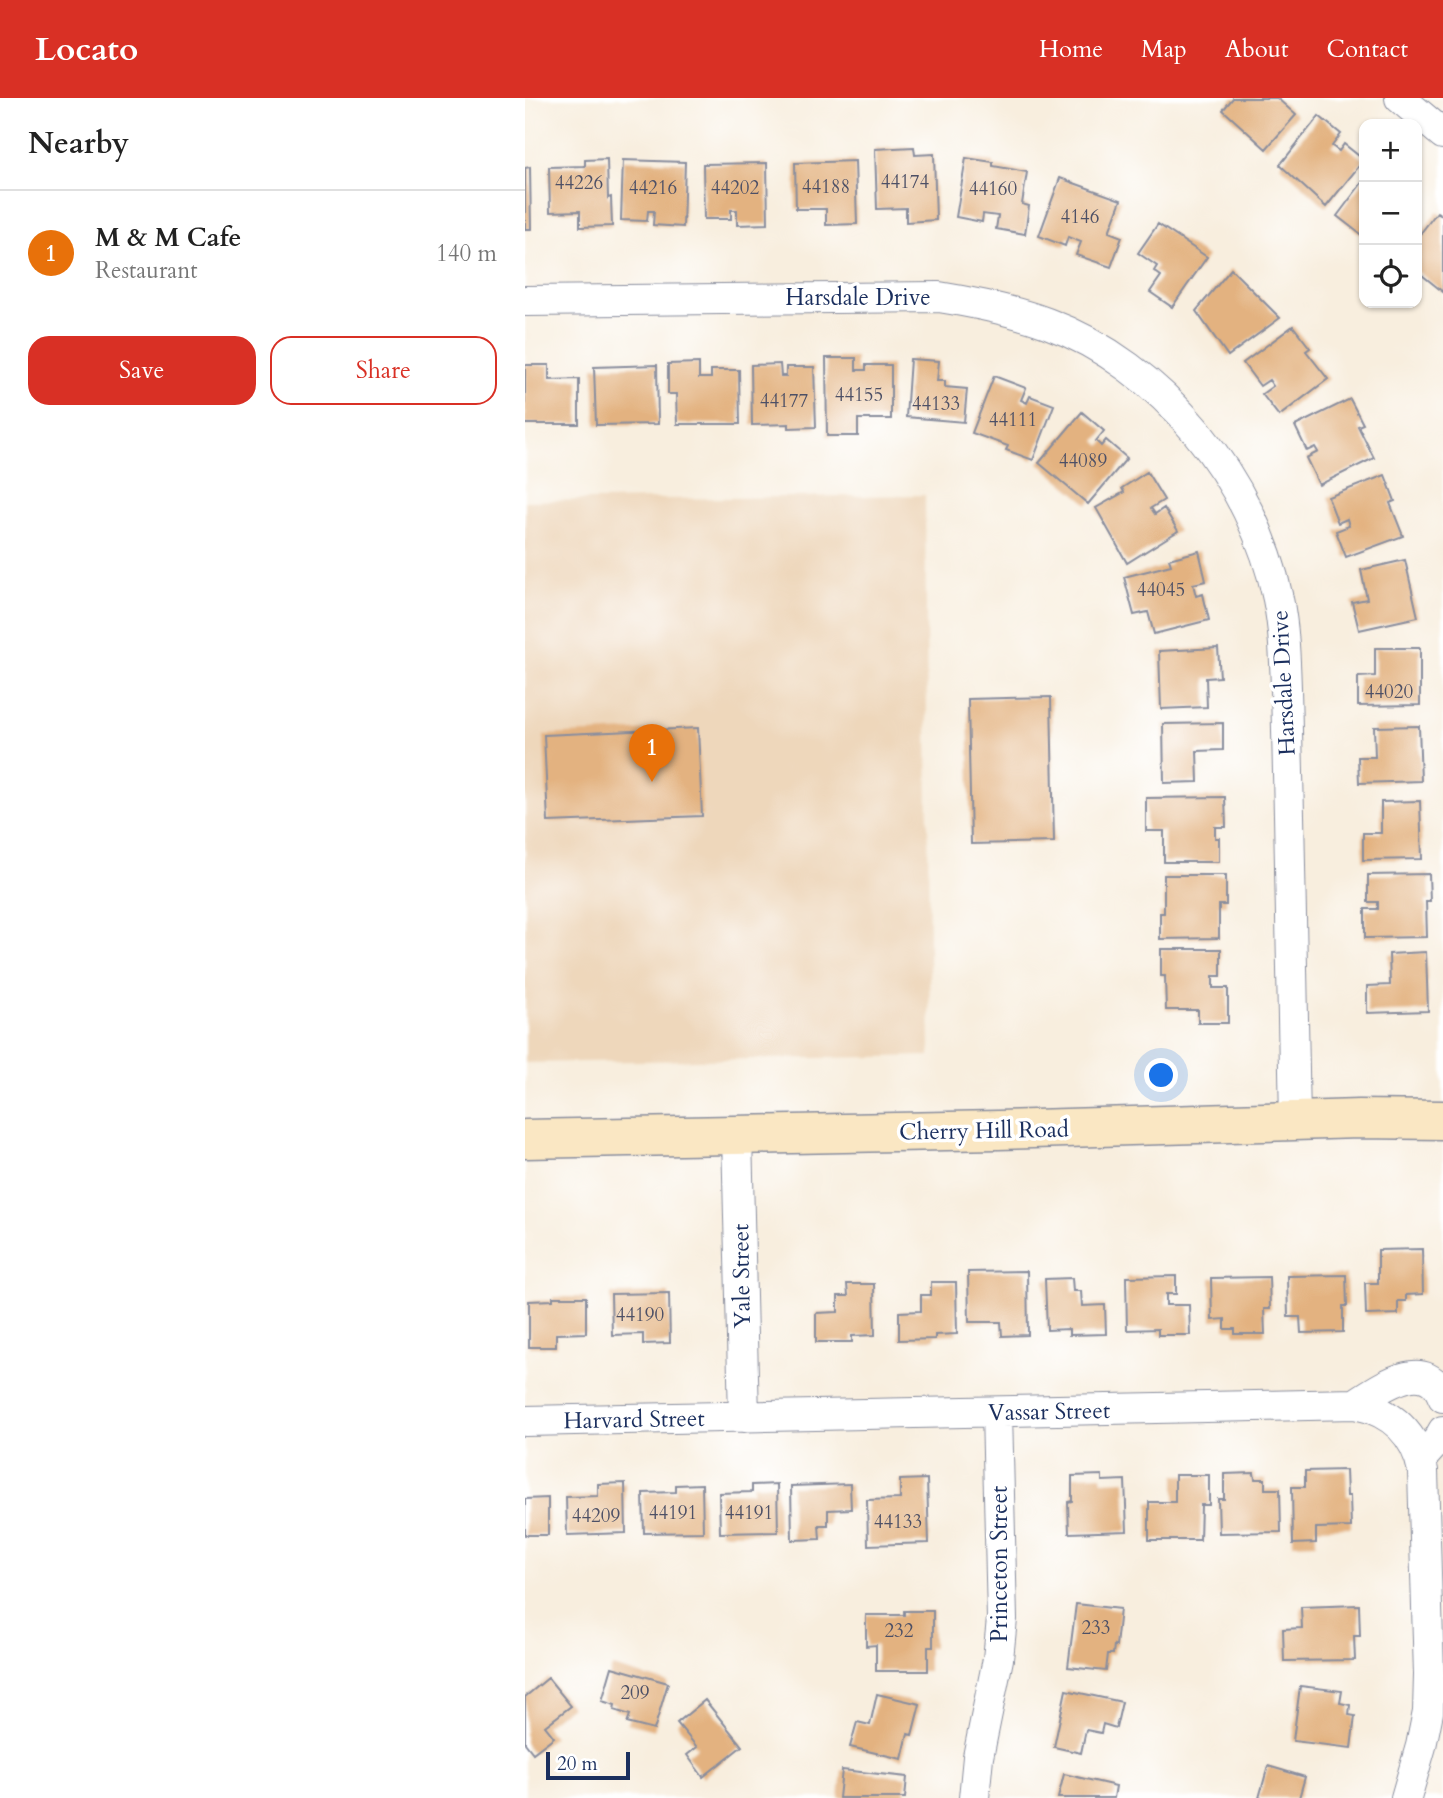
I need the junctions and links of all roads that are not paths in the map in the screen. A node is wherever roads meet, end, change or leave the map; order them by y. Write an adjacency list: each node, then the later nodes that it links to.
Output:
1 (1401, 98): 2 (street)
2 (1443, 134)
3 (525, 301): 5 (street, Harsdale Drive)
4 (1443, 1120): 5 (main road, Cherry Hill Road)
5 (1295, 1121): 6 (main road, Cherry Hill Road)
6 (737, 1136): 7 (main road, Cherry Hill Road); 11 (street, Yale Street)
7 (525, 1139)
8 (1442, 1393): 9 (street, Vassar Street)
9 (1355, 1404): 10 (street, Vassar Street); 14 (street, Vassar Street)
10 (997, 1412): 11 (street, Vassar Street); 15 (street, Princeton Street)
11 (744, 1417): 12 (street, Harvard Street)
12 (525, 1421)
13 (1443, 1431): 14 (street)
14 (1421, 1460): 16 (street)
15 (974, 1798)
16 (1406, 1798)

